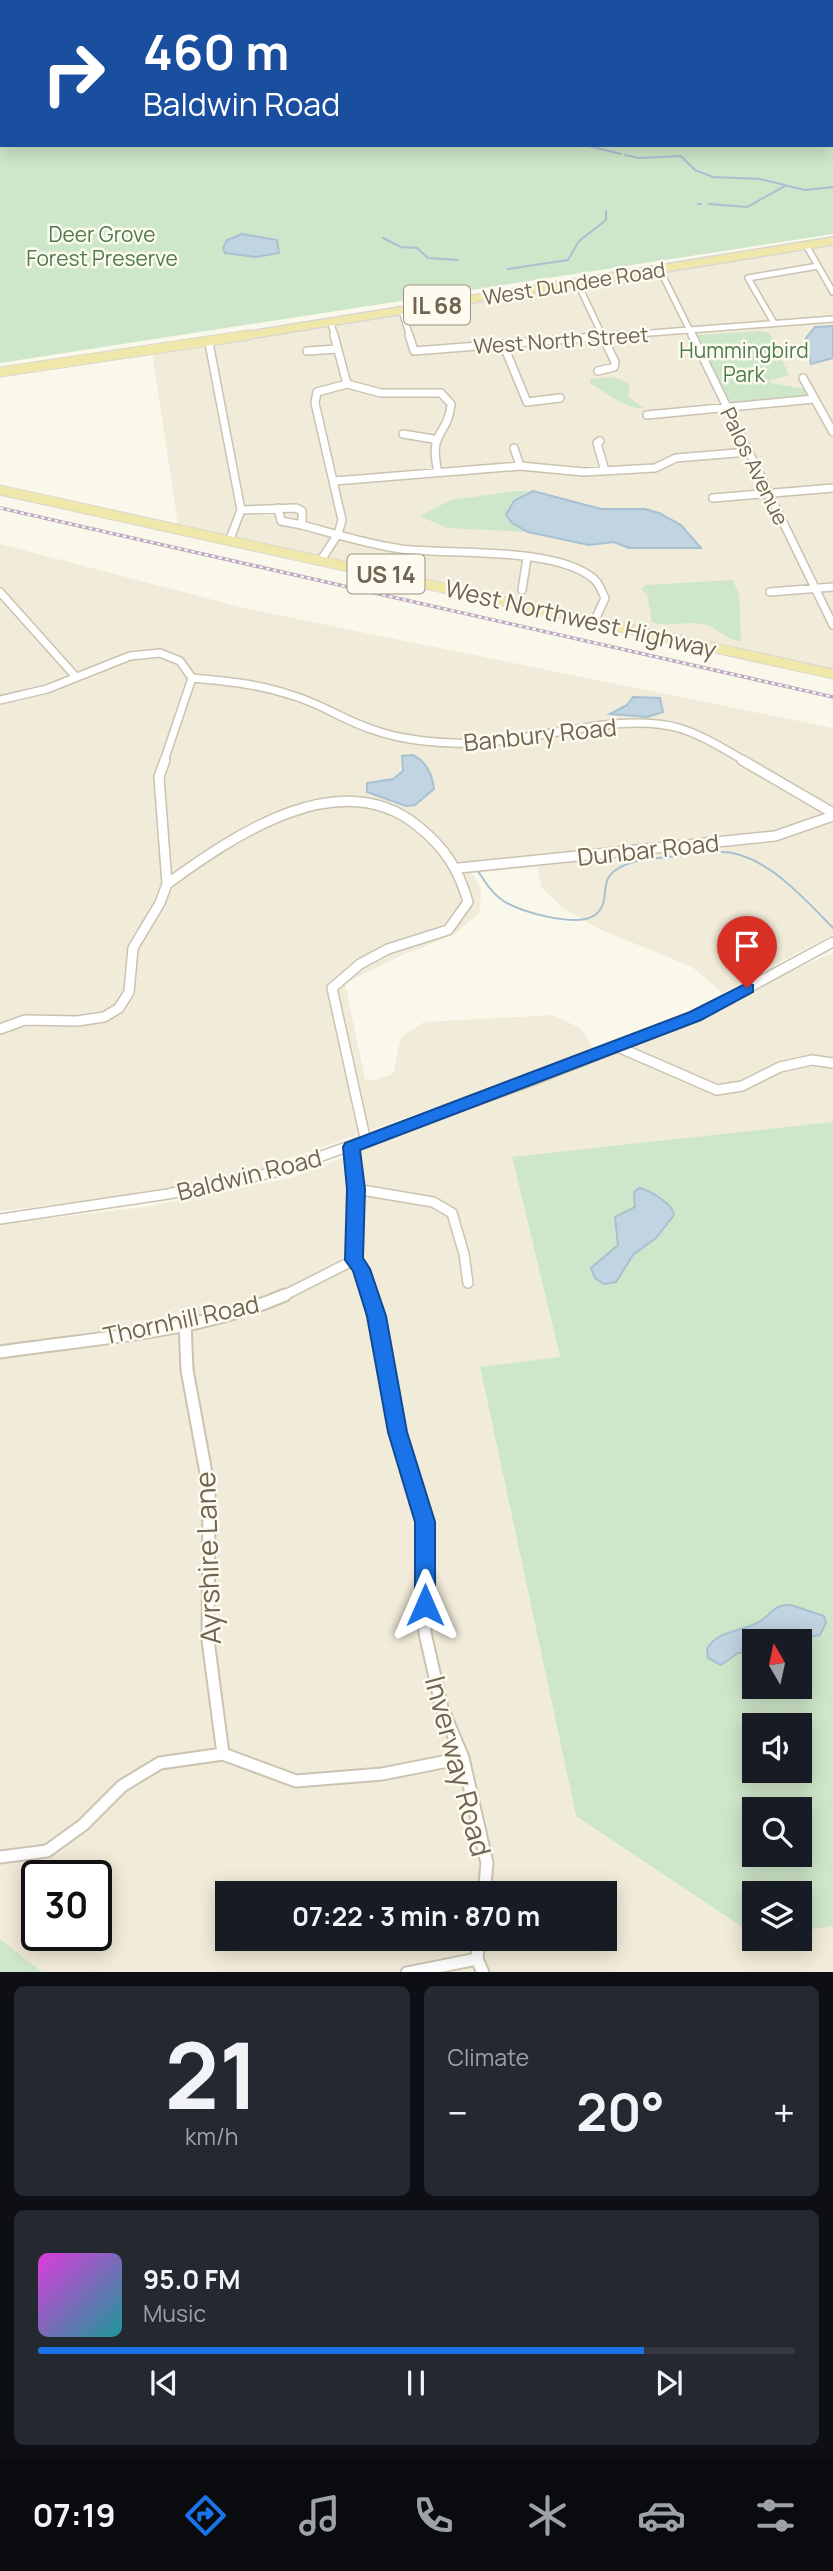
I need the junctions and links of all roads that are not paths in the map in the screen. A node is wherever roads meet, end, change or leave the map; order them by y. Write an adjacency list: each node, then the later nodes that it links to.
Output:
1 (833, 241): 2 (main road, West Dundee Road / IL 68)
2 (806, 245): 3 (street); 4 (main road, West Dundee Road / IL 68)
3 (818, 266): 6 (street); 10 (street)
4 (659, 268): 5 (main road, West Dundee Road / IL 68); 11 (street, Palos Avenue)
5 (577, 282): 7 (main road, West Dundee Road / IL 68); 12 (street)
6 (833, 292)
7 (402, 311): 9 (main road, West Dundee Road / IL 68); 14 (street, West North Street)
8 (833, 319): 10 (street, West North Street)
9 (331, 323): 13 (main road, West Dundee Road / IL 68); 15 (street)
10 (774, 323): 11 (street, West North Street)
11 (689, 330): 12 (street, West North Street); 23 (street, Palos Avenue)
12 (604, 336): 14 (street, West North Street); 17 (street)
13 (209, 342): 18 (main road, West Dundee Road / IL 68); 40 (street)
14 (503, 344): 21 (street)
15 (337, 349): 16 (street); 20 (street)
16 (307, 351)
17 (598, 371)
18 (0, 375)
19 (803, 378): 22 (street)
20 (347, 384): 27 (street); 34 (street)
21 (560, 398)
22 (814, 399): 23 (street); 25 (street)
23 (727, 407): 24 (street); 30 (street, Palos Avenue)
24 (647, 415)
25 (833, 432)
26 (403, 434): 27 (street)
27 (433, 439): 33 (street)
28 (600, 441): 32 (street)
29 (514, 447): 31 (street)
30 (748, 452): 32 (street); 37 (street, Palos Avenue)
31 (520, 466): 32 (street); 33 (street)
32 (606, 471)
33 (438, 472): 34 (street)
34 (335, 481): 42 (street)
35 (833, 488): 37 (street)
36 (0, 490): 43 (main road, West Northwest Highway / US 14)
37 (768, 494): 38 (street); 47 (street, Palos Avenue)
38 (713, 498)
39 (278, 508): 40 (street); 41 (street); 41 (street)
40 (242, 510): 43 (street)
41 (302, 525): 42 (street)
42 (338, 534): 44 (street); 45 (street)
43 (230, 539): 45 (main road, West Northwest Highway / US 14)
44 (527, 558): 48 (street); 51 (street)
45 (321, 560): 51 (main road, West Northwest Highway / US 14)
46 (833, 587): 47 (street)
47 (814, 588): 50 (street); 52 (street, Palos Avenue)
48 (522, 590)
49 (0, 592): 54 (street)
50 (769, 592)
51 (594, 622): 53 (main road, West Northwest Highway / US 14)
52 (833, 625)
53 (833, 674)
54 (76, 677): 55 (street); 56 (street)
55 (192, 678): 57 (street, Banbury Road); 59 (street)
56 (0, 700)
57 (833, 815): 58 (street, Dunbar Road)
58 (459, 868): 59 (street); 64 (street)
59 (167, 884): 61 (street)
60 (833, 942): 62 (street, Baldwin Road)
61 (0, 1030)
62 (618, 1047): 63 (street); 64 (street, Baldwin Road)
63 (833, 1063)
64 (366, 1142): 65 (street, Baldwin Road)
65 (351, 1147): 66 (street, Inverway Road); 67 (street, Baldwin Road)
66 (356, 1189): 68 (street, Inverway Road); 69 (street)
67 (0, 1219)
68 (354, 1260): 70 (street, Thornhill Road); 73 (street, Inverway Road)
69 (468, 1283)
70 (185, 1322): 71 (street, Thornhill Road); 72 (street, Ayrshire Lane)
71 (0, 1352)
72 (223, 1754): 73 (street); 74 (street)
73 (463, 1758): 75 (street, Inverway Road)
74 (0, 1857)
75 (485, 1881)
76 (478, 1951): 77 (street)
77 (477, 1959): 78 (street); 79 (street)
78 (407, 1972)
79 (483, 1972)

